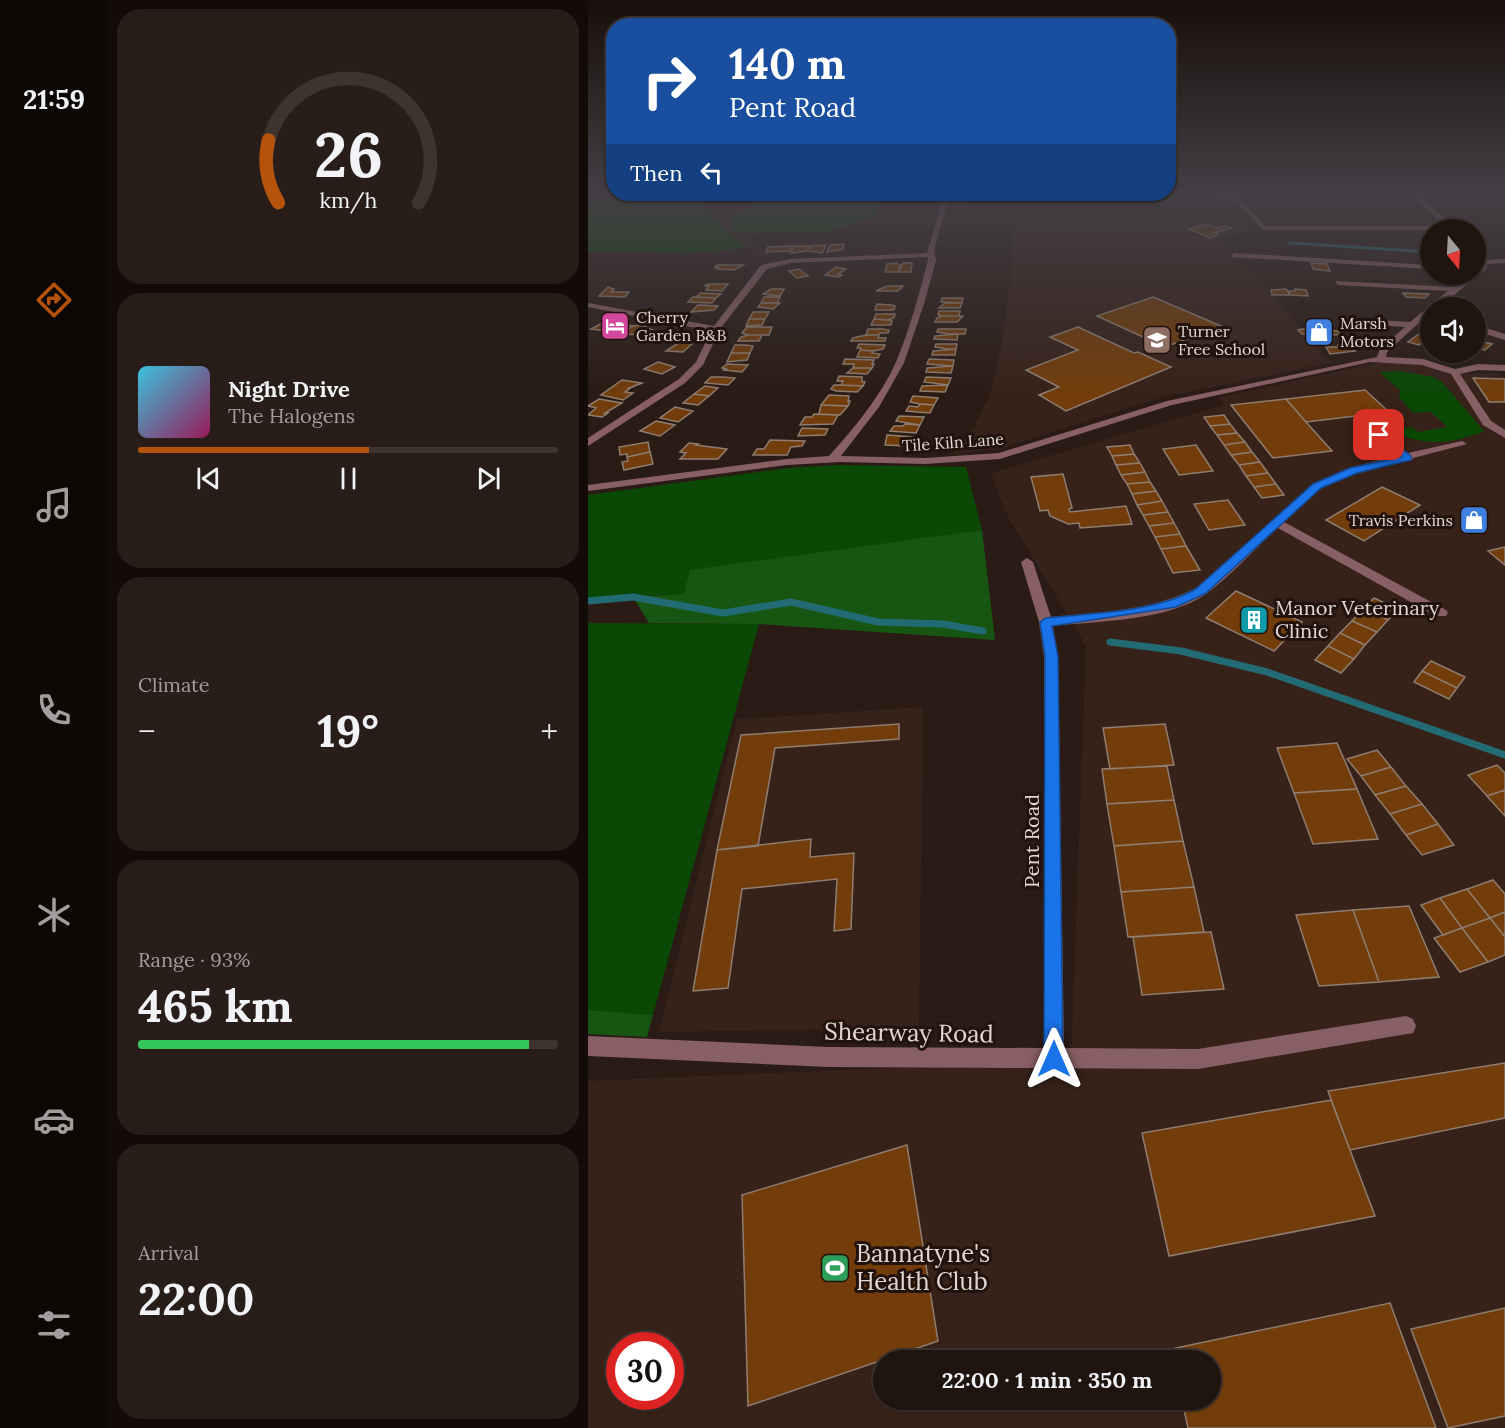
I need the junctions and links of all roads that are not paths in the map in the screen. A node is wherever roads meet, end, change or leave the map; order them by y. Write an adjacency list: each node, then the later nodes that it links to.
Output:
1 (831, 261): 15 (street)
2 (932, 261): 26 (street)
3 (1327, 261): 6 (street)
4 (1505, 261): 5 (street)
5 (1486, 262)
6 (1420, 266)
7 (1338, 284): 9 (street)
8 (1460, 285): 9 (street)
9 (1455, 289): 10 (street)
10 (1445, 297)
11 (588, 305): 15 (street)
12 (1420, 318): 14 (street)
13 (1347, 320): 14 (street)
14 (1412, 325): 18 (street)
15 (716, 329): 23 (street)
16 (1486, 331): 17 (street)
17 (1505, 337)
18 (1382, 358): 20 (street, Tile Kiln Lane); 26 (street, Tile Kiln Lane)
19 (1505, 368): 20 (street)
20 (1455, 372): 22 (street)
21 (1379, 435): 25 (street)
22 (1505, 435)
23 (588, 443)
24 (1462, 444): 25 (street)
25 (1408, 458): 28 (street)
26 (832, 460): 27 (street, Tile Kiln Lane)
27 (588, 488)
28 (1277, 523): 30 (street); 31 (street)
29 (1027, 562): 31 (street, Pent Road)
30 (1442, 613)
31 (1046, 622): 34 (street, Pent Road)
32 (1406, 1026): 34 (street, Shearway Road)
33 (588, 1046): 34 (street, Shearway Road)
34 (1054, 1059)

